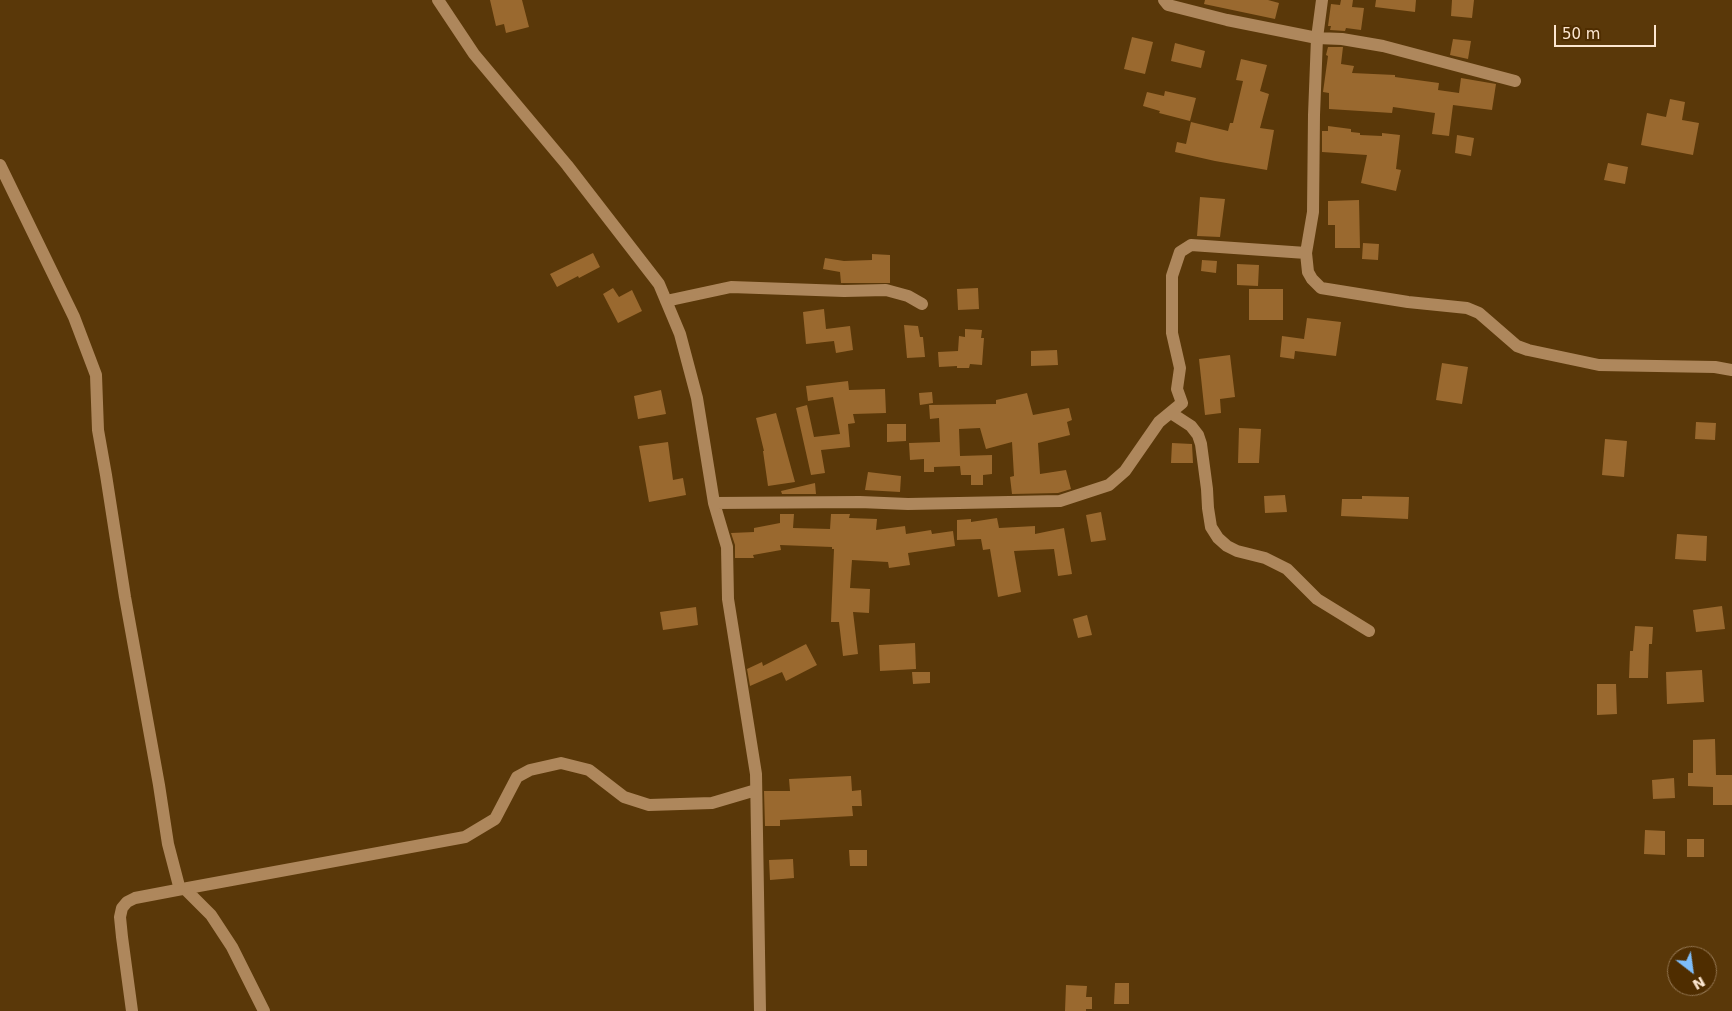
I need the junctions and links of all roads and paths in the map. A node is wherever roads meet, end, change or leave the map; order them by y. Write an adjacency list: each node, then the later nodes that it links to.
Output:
1 (438, 0): 8 (street)
2 (1164, 0): 4 (street)
3 (1322, 0): 4 (street)
4 (1317, 38): 5 (street); 7 (street)
5 (1515, 81)
6 (0, 165): 15 (street)
7 (1306, 253): 10 (street); 11 (street)
8 (666, 301): 9 (street); 12 (street)
9 (922, 304)
10 (1732, 370)
11 (1171, 413): 12 (street); 13 (street)
12 (714, 503): 14 (street)
13 (1369, 632)
14 (756, 790): 15 (street); 18 (street)
15 (181, 890): 16 (street); 17 (street)
16 (132, 1011)
17 (264, 1011)
18 (760, 1011)

